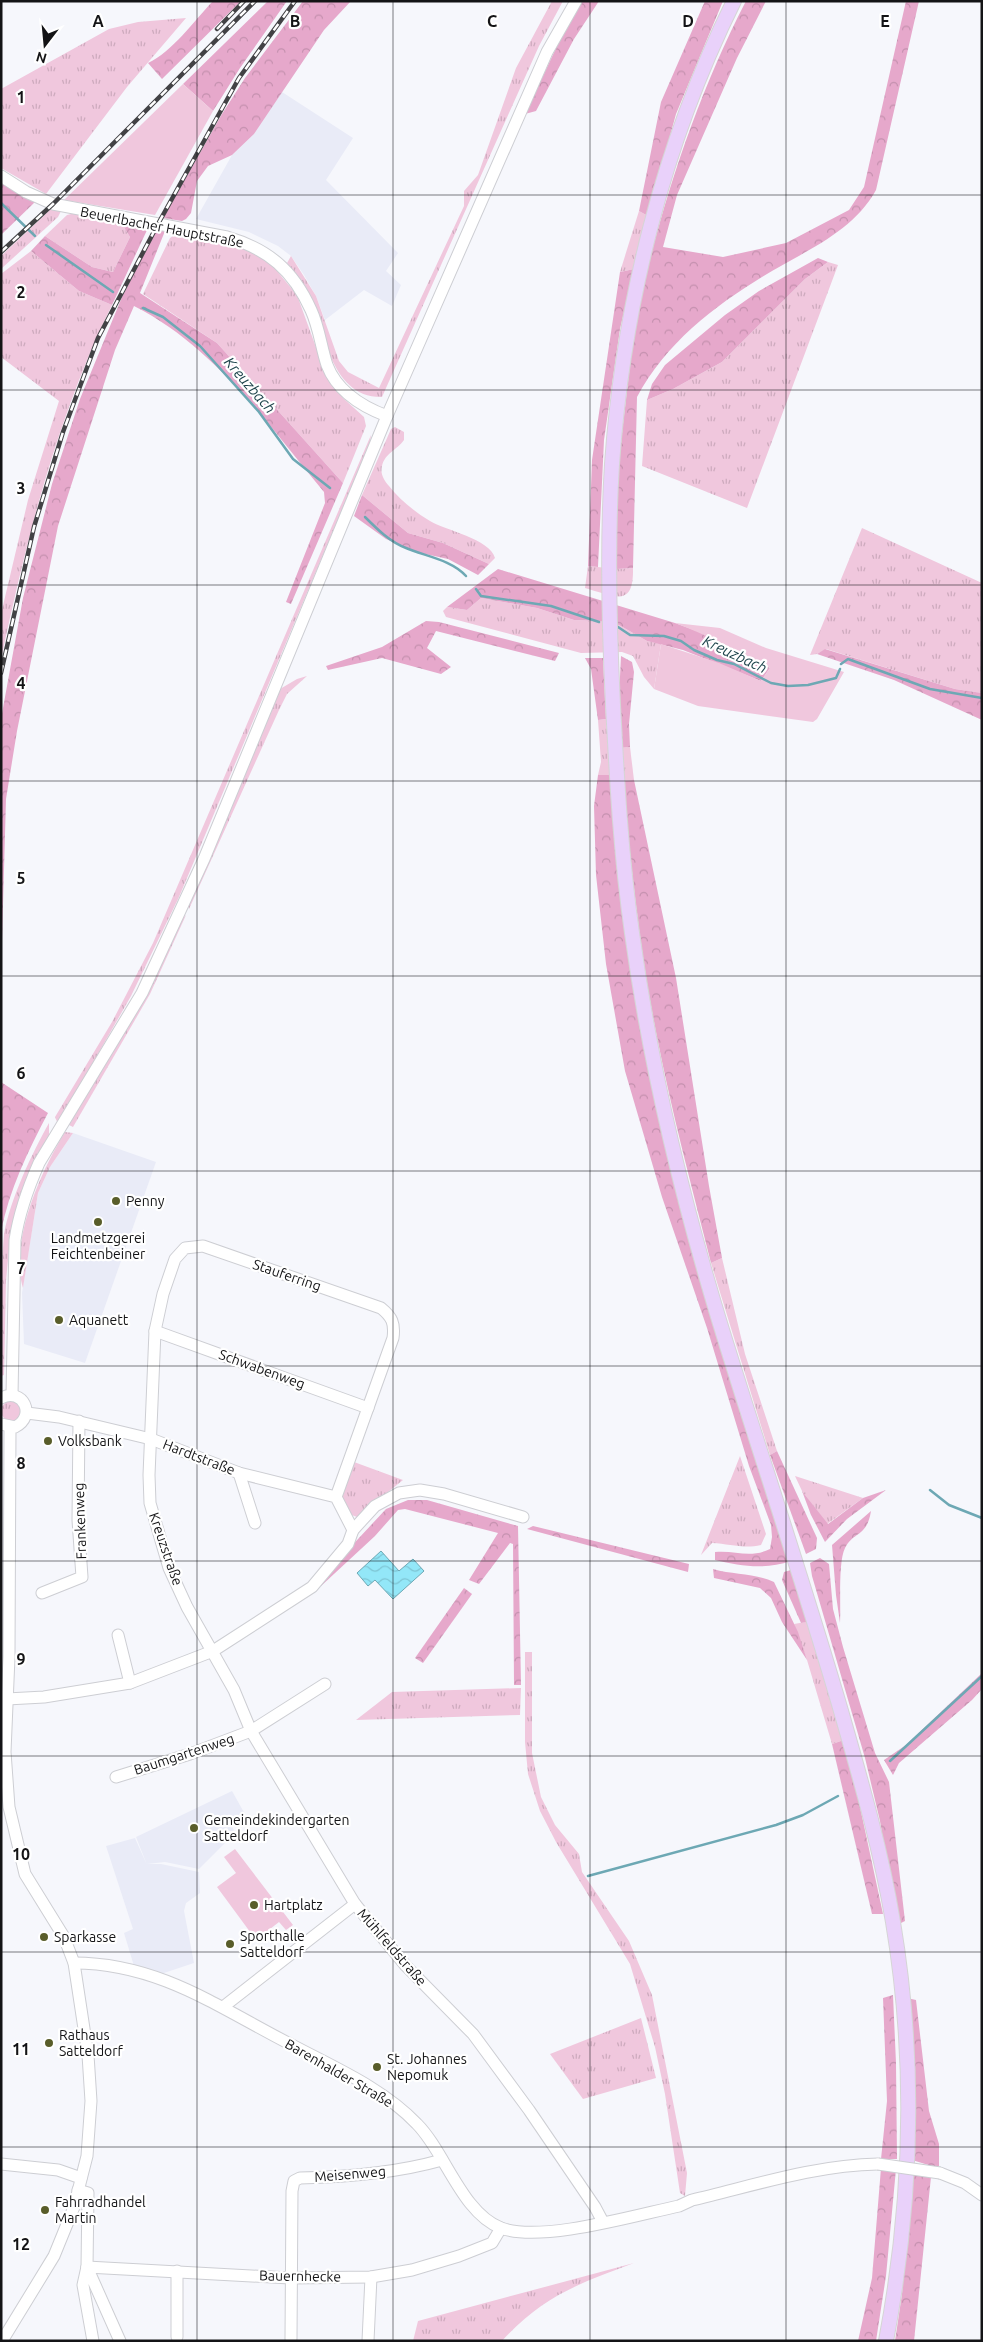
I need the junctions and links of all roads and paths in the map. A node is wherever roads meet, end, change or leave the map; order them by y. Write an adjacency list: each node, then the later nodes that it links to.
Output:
1 (576, 1): 4 (street)
2 (734, 1): 45 (main road)
3 (1, 176): 4 (street, Beuerlbacher Hauptstraße)
4 (387, 416): 6 (street)
5 (155, 1331): 7 (street, Schwabenweg); 7 (street, Stauferring); 11 (street, Stauferring)
6 (7, 1397): 8 (street)
7 (368, 1408): 13 (street, Stauferring)
8 (26, 1413): 9 (street, Hardtstraße); 10 (street)
9 (79, 1421): 11 (street, Hardtstraße); 17 (street, Frankenweg)
10 (6, 1426): 22 (street)
11 (151, 1439): 12 (street, Hardtstraße); 19 (street, Kreuzstraße)
12 (240, 1473): 13 (street, Hardtstraße); 15 (street)
13 (336, 1498): 16 (street)
14 (523, 1517): 16 (street)
15 (255, 1523)
16 (353, 1530): 19 (street)
17 (42, 1593)
18 (118, 1635): 20 (street)
19 (213, 1651): 20 (street); 23 (street, Mühlfeldstraße)
20 (130, 1683): 22 (street)
21 (325, 1684): 23 (street, Baumgartenweg)
22 (7, 1699): 26 (street)
23 (252, 1731): 24 (street, Baumgartenweg); 25 (street, Mühlfeldstraße)
24 (116, 1777)
25 (355, 1904): 27 (street); 33 (street, Mühlfeldstraße)
26 (74, 1963): 27 (street, Barenhalder Straße); 30 (street)
27 (223, 2007): 28 (street, Barenhalder Straße)
28 (442, 2160): 34 (street, Barenhalder Straße); 38 (street, Meisenweg)
29 (1, 2164): 30 (street)
30 (81, 2178): 31 (street)
31 (78, 2190): 35 (street); 41 (street)
32 (982, 2195): 33 (street, Barenhalder Straße, bridge)
33 (604, 2222): 34 (street, Barenhalder Straße)
34 (501, 2228): 37 (street, Bauernhecke)
35 (87, 2267): 36 (street, Bauernhecke); 42 (street); 43 (street)
36 (177, 2272): 38 (street, Bauernhecke); 39 (street)
37 (370, 2277): 38 (street, Bauernhecke); 44 (street)
38 (290, 2278): 40 (street)
39 (177, 2337)
40 (291, 2339)
41 (2, 2341)
42 (93, 2341)
43 (120, 2341)
44 (368, 2341)
45 (886, 2341)

